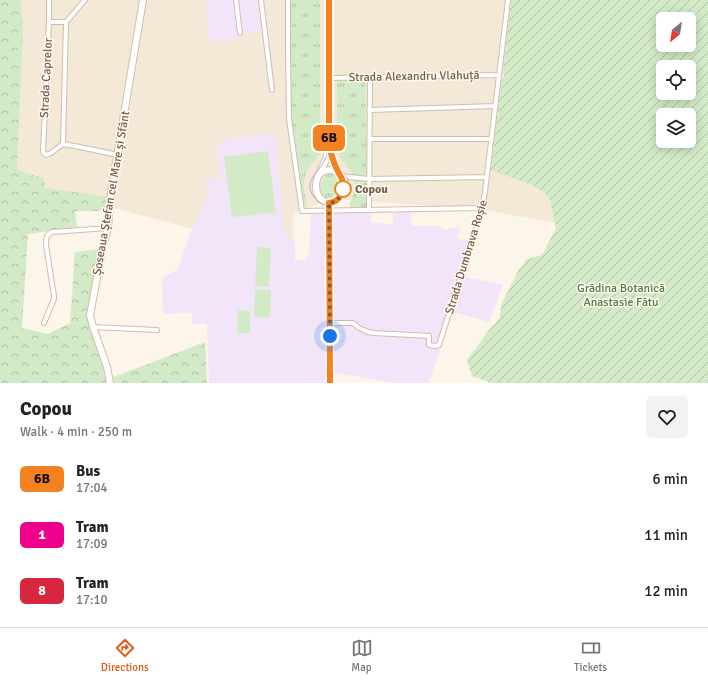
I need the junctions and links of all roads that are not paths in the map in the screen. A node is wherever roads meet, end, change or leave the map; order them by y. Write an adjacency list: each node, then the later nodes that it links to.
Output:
1 (49, 0): 9 (street, Strada Caprelor)
2 (85, 0): 10 (street)
3 (143, 0): 22 (main road, Șoseaua Ștefan cel Mare și Sfânt)
4 (236, 0): 11 (street)
5 (261, 0): 15 (street)
6 (288, 0): 29 (street)
7 (329, 0): 13 (main road)
8 (508, 0): 12 (street, Strada Dumbrava Roșie)
9 (49, 22): 10 (street); 20 (street, Strada Caprelor)
10 (66, 22): 20 (street)
11 (240, 33)
12 (499, 75): 14 (street, Strada Alexandru Vlahuță); 16 (street, Strada Dumbrava Roșie)
13 (329, 78): 14 (street, Strada Alexandru Vlahuță); 21 (main road)
14 (370, 78): 17 (street)
15 (272, 90)
16 (496, 106): 17 (street); 19 (street, Strada Dumbrava Roșie)
17 (369, 110): 18 (street)
18 (369, 139): 19 (street); 26 (street)
19 (491, 139): 25 (street, Strada Dumbrava Roșie)
20 (62, 144): 22 (street)
21 (329, 147): 23 (main road); 24 (main road)
22 (118, 155): 31 (main road, Șoseaua Ștefan cel Mare și Sfânt)
23 (320, 174): 24 (main road); 27 (main road)
24 (339, 174): 26 (street); 27 (main road)
25 (487, 177): 26 (street); 28 (street, Strada Dumbrava Roșie)
26 (369, 179): 30 (street)
27 (329, 203): 29 (main road)
28 (482, 208): 30 (street); 33 (street, Strada Dumbrava Roșie)
29 (329, 210): 30 (street); 33 (main road)
30 (369, 210)
31 (108, 228): 32 (street); 34 (main road, Șoseaua Ștefan cel Mare și Sfânt)
32 (44, 323)
33 (330, 323): 37 (main road)
34 (93, 327): 35 (street); 36 (main road, Șoseaua Ștefan cel Mare și Sfânt)
35 (157, 330)
36 (110, 383)
37 (330, 383)

